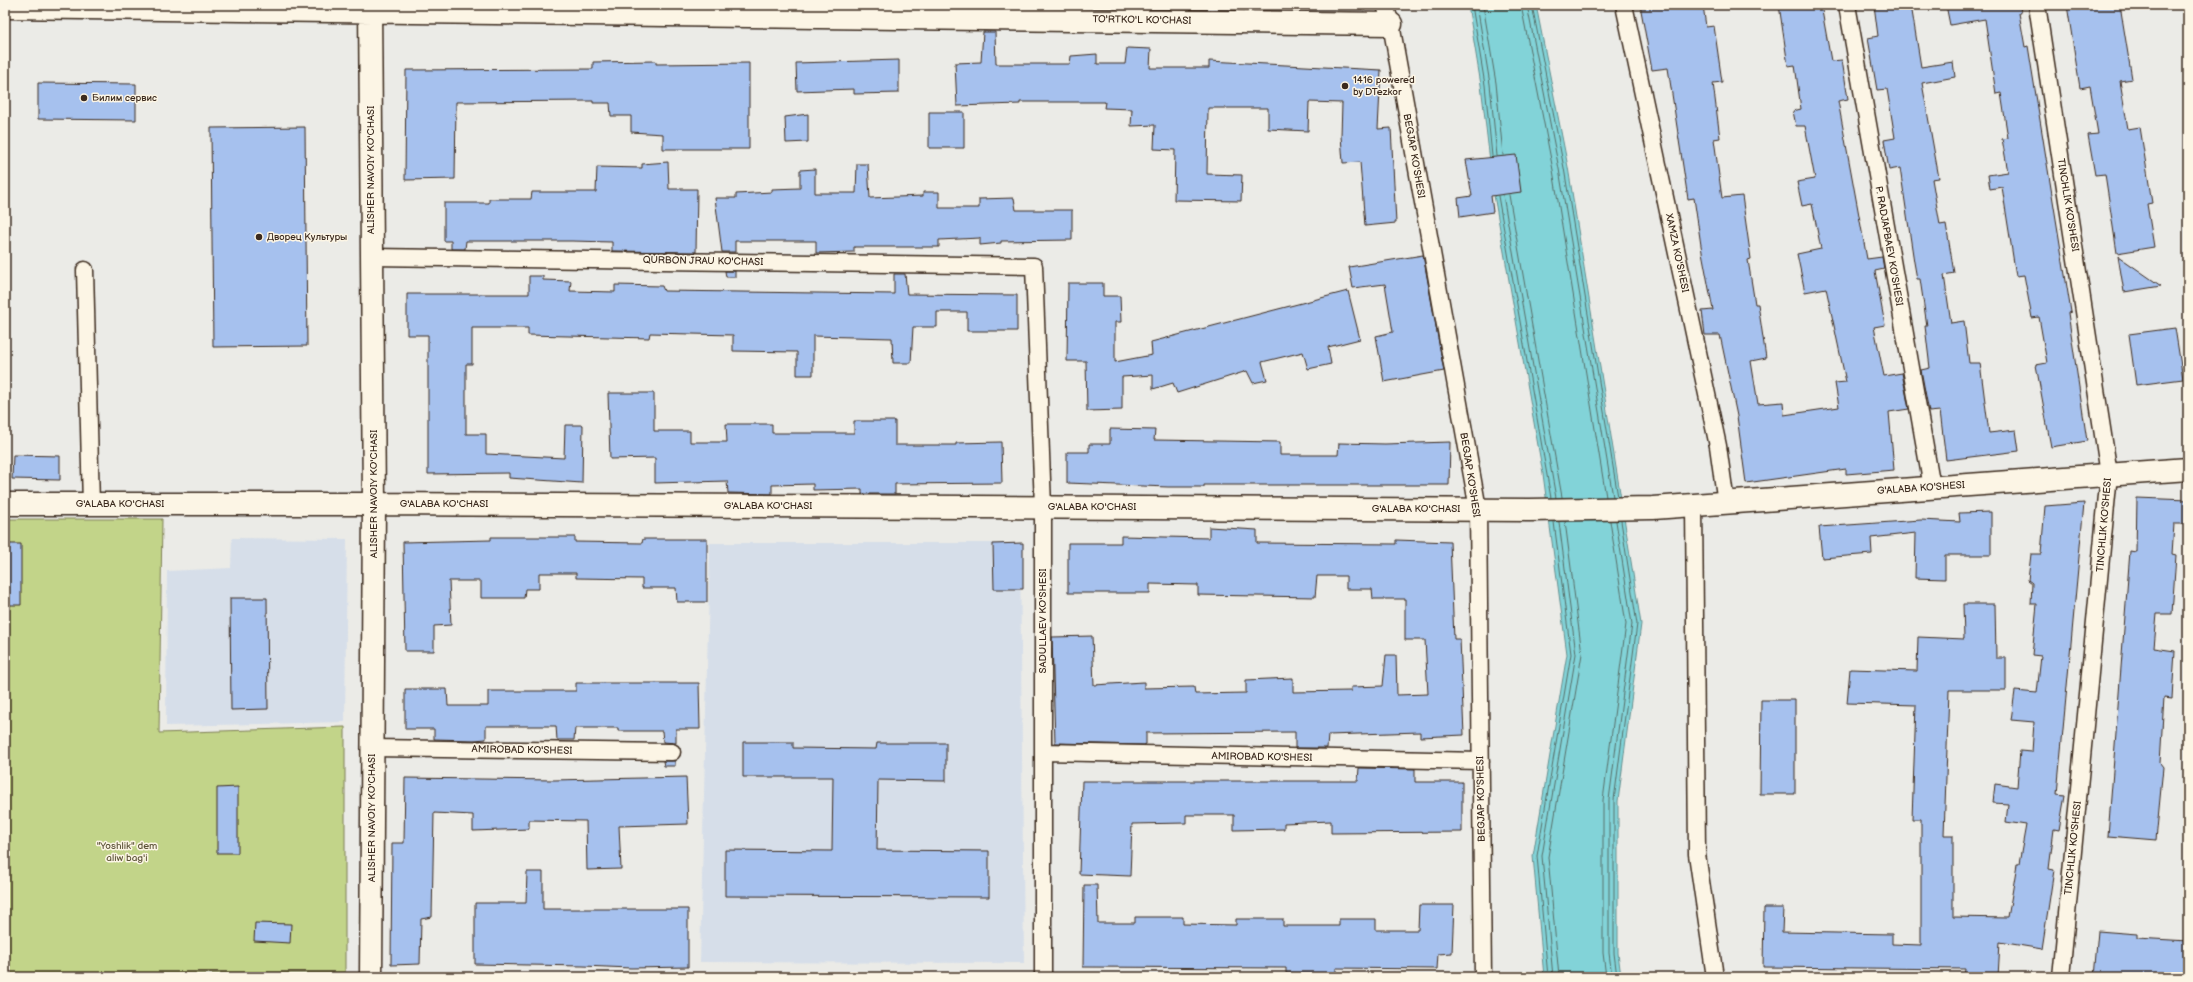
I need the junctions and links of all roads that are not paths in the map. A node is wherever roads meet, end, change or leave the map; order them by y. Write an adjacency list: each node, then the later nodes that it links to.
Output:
1 (1624, 5): 14 (street, XAMZA KO'SHESI)
2 (1847, 5): 13 (street, P. RADJAPBAEV KO'SHESI)
3 (2037, 5): 12 (street, TINCHLIK KO'SHESI)
4 (5, 7): 5 (street, TO'RTKO'L KO'CHASI)
5 (370, 8): 6 (street, TO'RTKO'L KO'CHASI); 8 (street, ALISHER NAVOIY KO'CHASI)
6 (866, 11): 7 (street, TO'RTKO'L KO'CHASI)
7 (1388, 14): 20 (street, BEGJAP KO'SHESI)
8 (372, 257): 9 (street, QURBON JRAU KO'CHASI); 16 (street, ALISHER NAVOIY KO'CHASI)
9 (1034, 266): 19 (street, SADULLAEV KO'SHESI)
10 (85, 270): 17 (street)
11 (2188, 469): 12 (street, G'ALABA KO'SHESI)
12 (2109, 474): 13 (street, G'ALABA KO'SHESI); 30 (street, TINCHLIK KO'SHESI)
13 (1932, 488): 14 (street, G'ALABA KO'SHESI)
14 (1726, 503): 18 (street, G'ALABA KO'SHESI)
15 (5, 504): 17 (street, G'ALABA KO'CHASI)
16 (374, 504): 17 (street, G'ALABA KO'CHASI); 19 (street, G'ALABA KO'CHASI); 22 (street, ALISHER NAVOIY KO'CHASI)
17 (91, 505)
18 (1694, 505): 21 (street, G'ALABA KO'SHESI); 29 (street)
19 (1043, 507): 20 (street, G'ALABA KO'CHASI); 24 (street, SADULLAEV KO'SHESI)
20 (1478, 509): 21 (street, G'ALABA KO'CHASI); 25 (street, BEGJAP KO'SHESI)
21 (1530, 510)
22 (372, 748): 23 (street, AMIROBAD KO'SHESI); 26 (street, ALISHER NAVOIY KO'CHASI)
23 (672, 752)
24 (1043, 752): 25 (street, AMIROBAD KO'SHESI); 27 (street, SADULLAEV KO'SHESI)
25 (1481, 761): 28 (street, BEGJAP KO'SHESI)
26 (371, 977)
27 (1043, 977)
28 (1483, 977)
29 (1715, 977)
30 (2060, 977)

